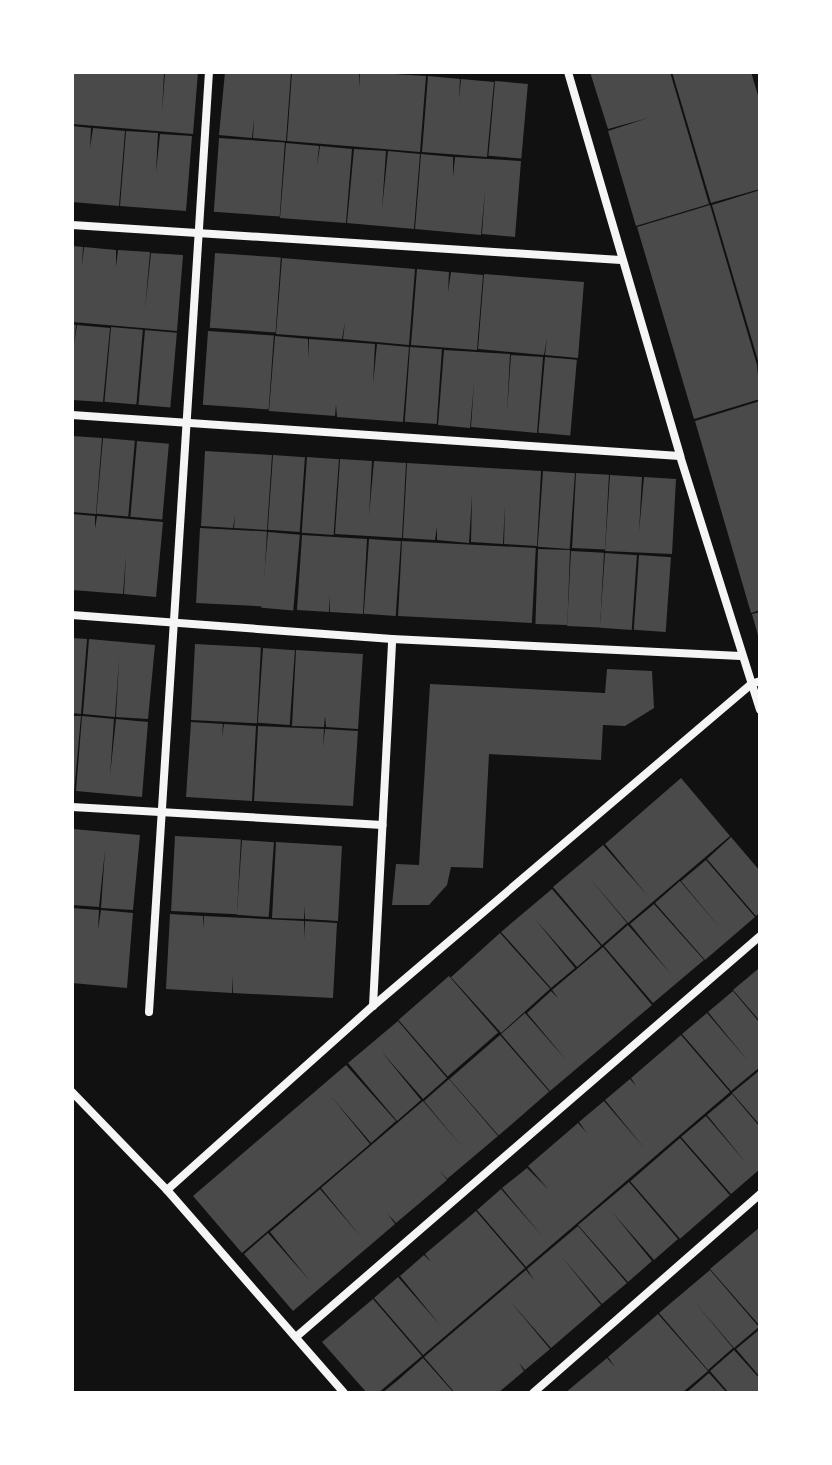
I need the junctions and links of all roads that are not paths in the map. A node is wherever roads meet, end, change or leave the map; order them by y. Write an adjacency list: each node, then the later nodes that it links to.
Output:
1 (209, 72): 4 (street)
2 (568, 72): 5 (street)
3 (72, 225): 4 (street)
4 (200, 234): 5 (street); 7 (street)
5 (621, 260): 8 (street)
6 (72, 415): 7 (street)
7 (186, 425): 8 (street); 10 (street)
8 (680, 456): 12 (street)
9 (72, 615): 10 (street)
10 (172, 624): 11 (street); 16 (street)
11 (392, 639): 12 (street); 17 (street)
12 (741, 656): 13 (street)
13 (755, 682): 14 (street); 19 (street)
14 (760, 710)
15 (72, 807): 16 (street)
16 (164, 813): 17 (street); 20 (street)
17 (382, 825): 19 (street)
18 (760, 936): 24 (street)
19 (373, 1006): 22 (street)
20 (149, 1012)
21 (72, 1092): 22 (street)
22 (167, 1190): 24 (street)
23 (760, 1194): 26 (street)
24 (296, 1337): 25 (street)
25 (344, 1393)
26 (533, 1393)

